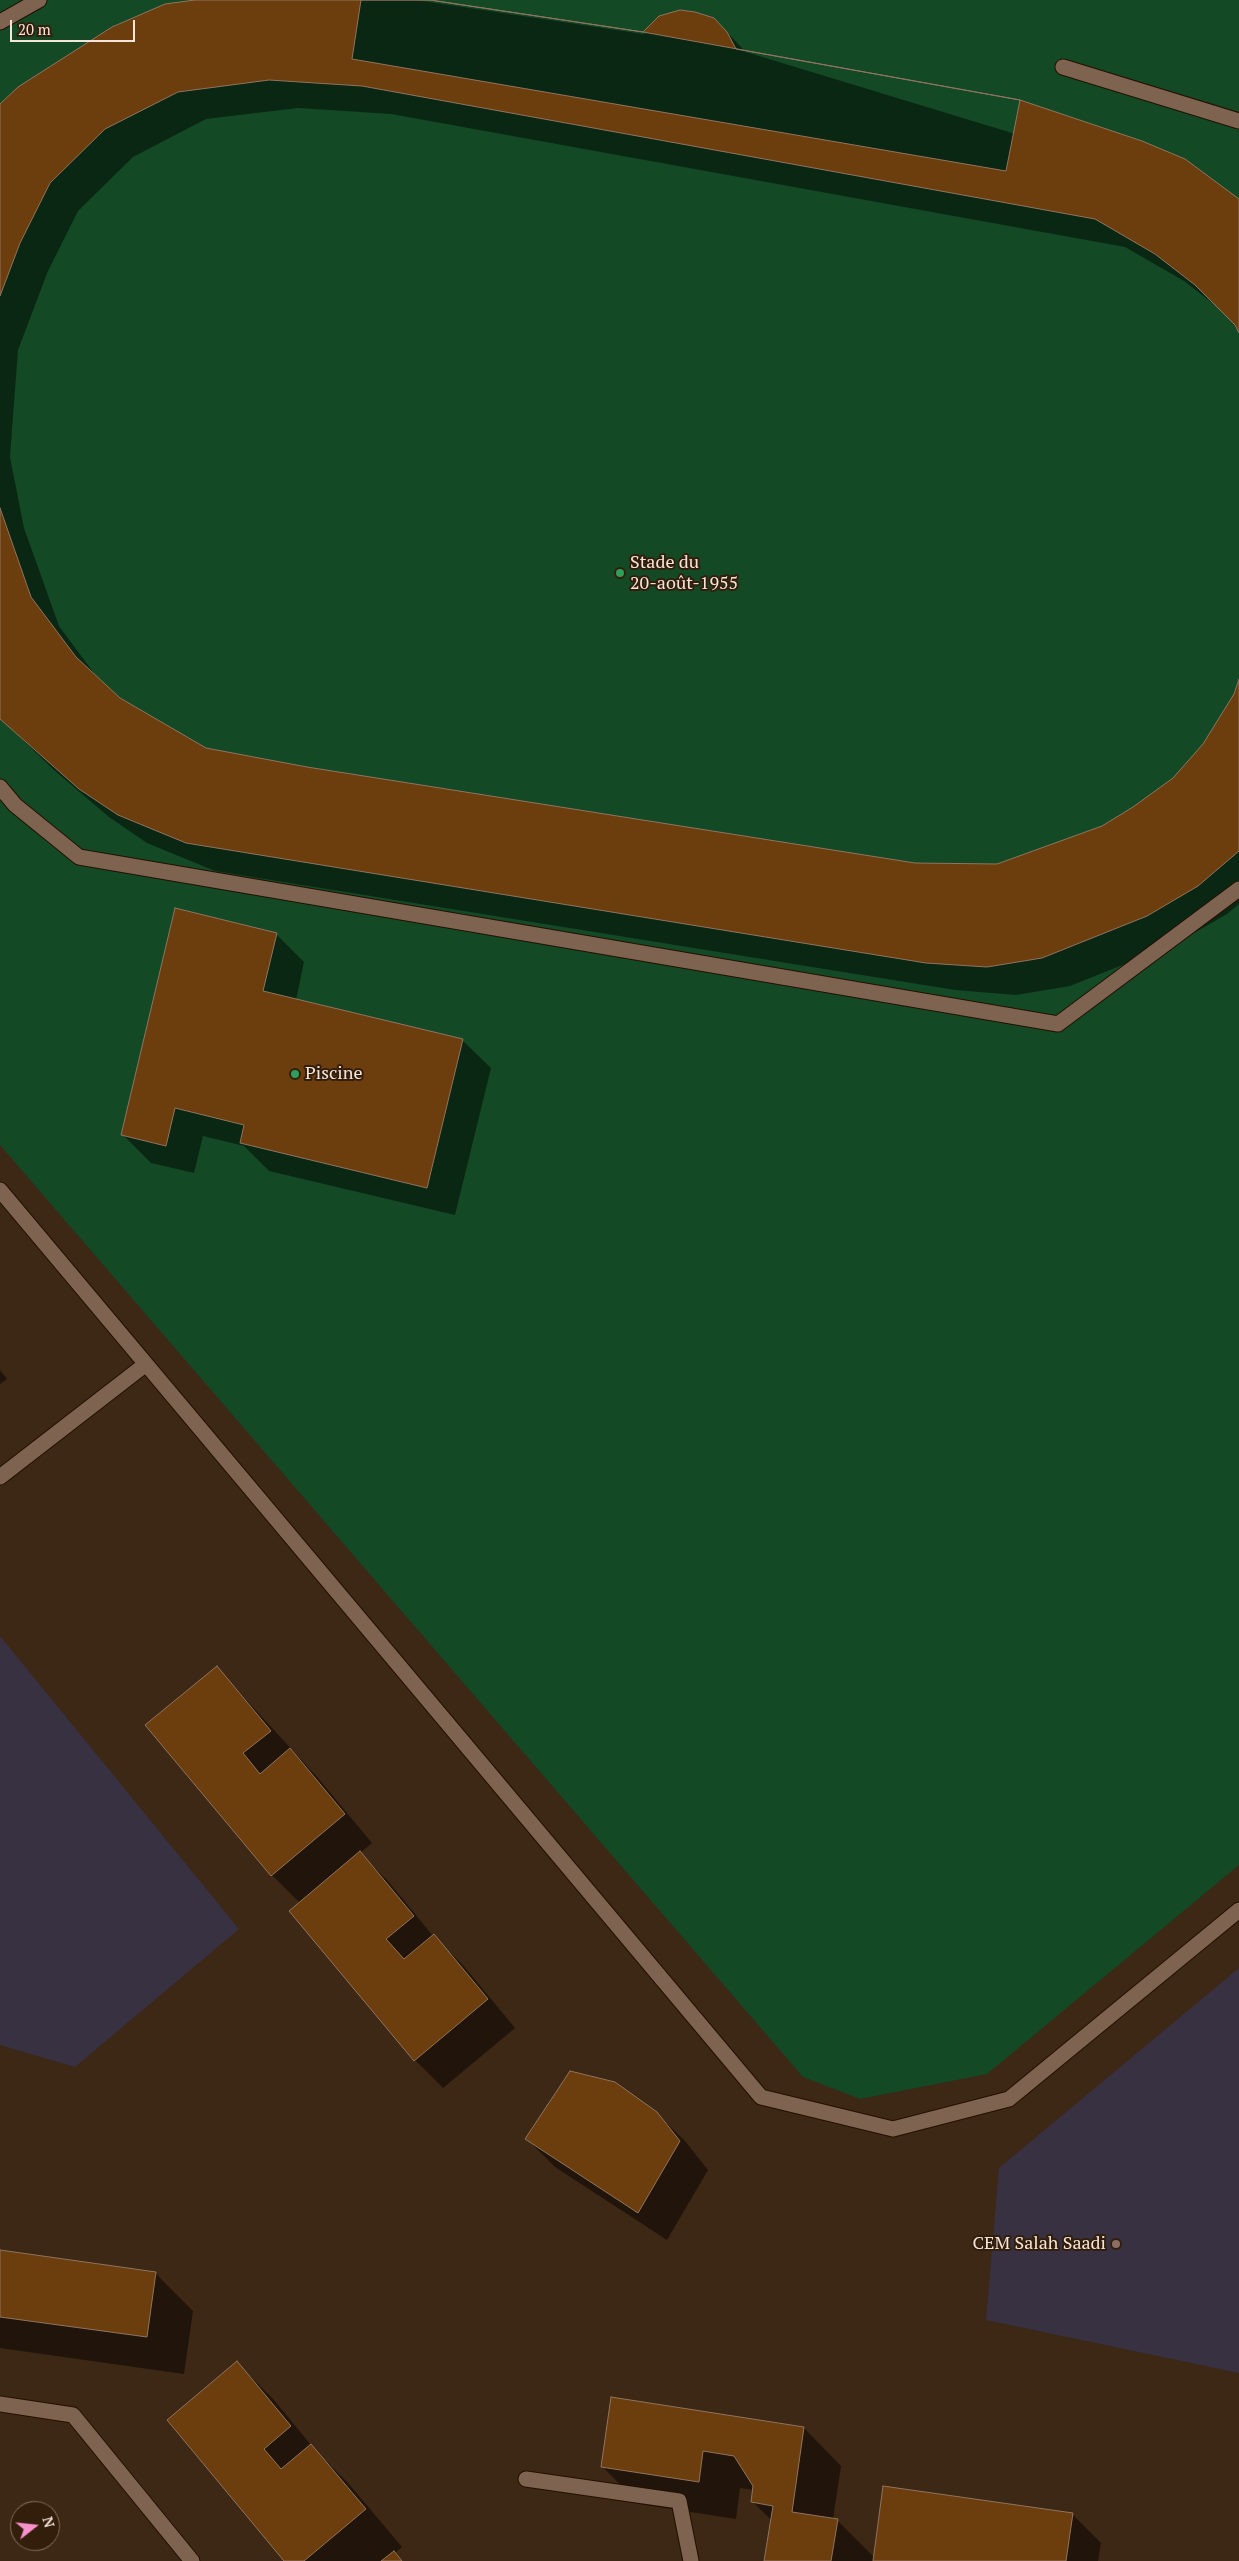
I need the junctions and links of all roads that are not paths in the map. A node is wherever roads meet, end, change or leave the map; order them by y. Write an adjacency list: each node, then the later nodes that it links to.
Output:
1 (39, 0): 2 (street)
2 (0, 22)
3 (1063, 67): 4 (street)
4 (1239, 121)
5 (0, 787): 6 (street)
6 (1239, 889)
7 (0, 1190): 8 (street)
8 (146, 1364): 9 (street); 10 (street)
9 (0, 1477)
10 (1239, 1910)
11 (0, 2404): 13 (street)
12 (526, 2479): 14 (street)
13 (192, 2561)
14 (691, 2561)

